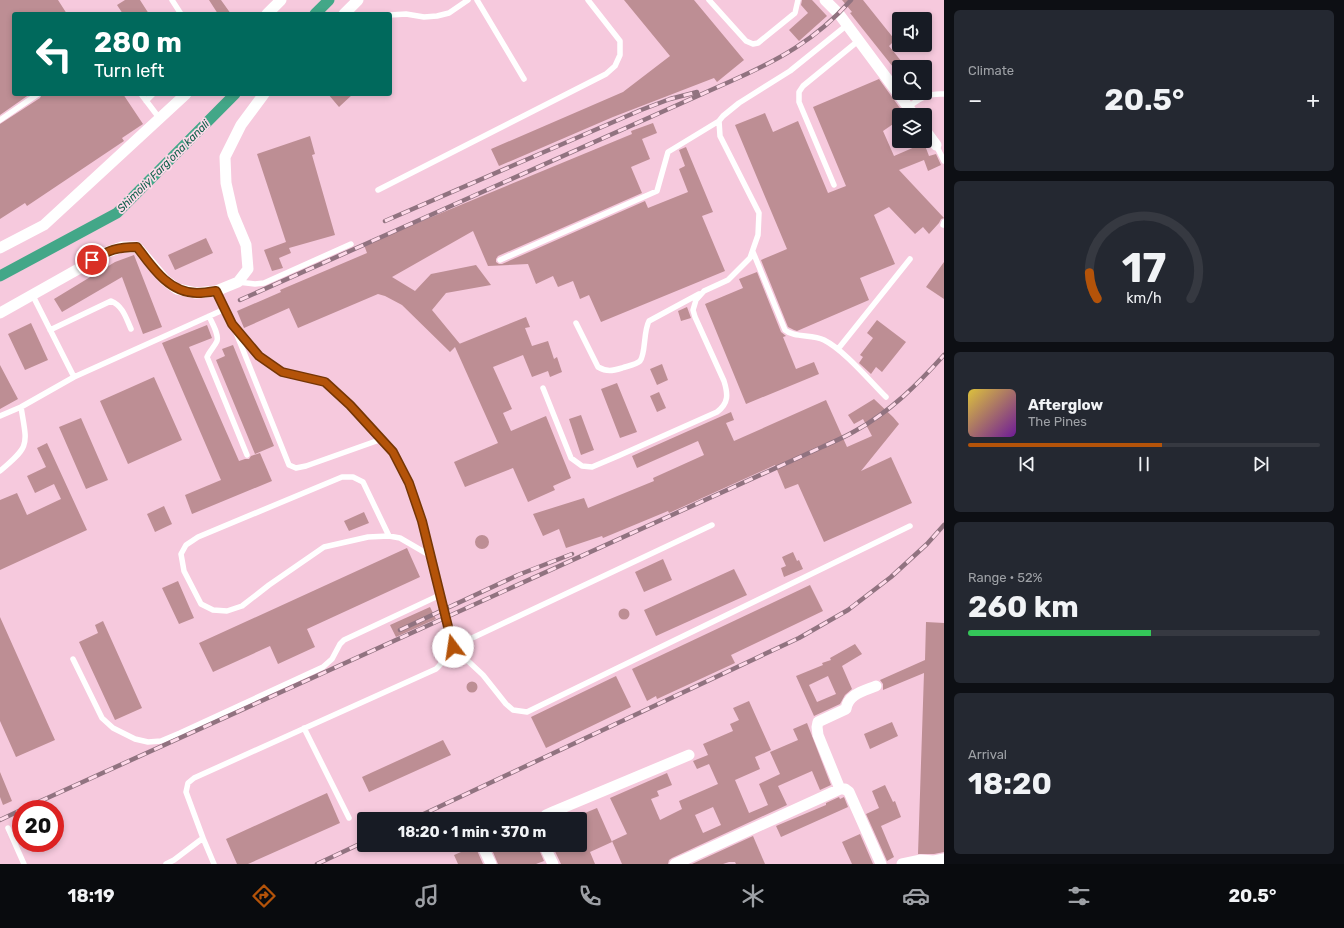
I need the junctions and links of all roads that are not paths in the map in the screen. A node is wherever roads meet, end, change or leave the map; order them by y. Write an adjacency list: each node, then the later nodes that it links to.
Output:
1 (172, 0): 10 (lane)
2 (281, 0): 11 (street)
3 (358, 0): 12 (street)
4 (468, 0): 13 (lane)
5 (477, 0): 16 (lane)
6 (588, 0): 33 (lane)
7 (709, 0): 8 (lane)
8 (798, 0)
9 (824, 0): 14 (street)
10 (180, 12)
11 (269, 12)
12 (346, 12)
13 (392, 15)
14 (847, 25): 15 (street); 28 (lane)
15 (858, 41): 24 (street); 32 (lane)
16 (524, 79)
17 (944, 94): 25 (lane)
18 (35, 96): 27 (lane)
19 (142, 96): 23 (lane)
20 (151, 96): 23 (lane)
21 (184, 96): 26 (street)
22 (263, 96): 39 (street)
23 (146, 101): 26 (lane)
24 (909, 108)
25 (914, 108)
26 (160, 119): 35 (street)
27 (0, 120)
28 (719, 121): 36 (lane); 37 (lane)
29 (932, 140): 30 (street)
30 (936, 145): 31 (lane)
31 (944, 161)
32 (834, 185)
33 (378, 190)
34 (351, 244): 39 (lane)
35 (0, 248)
36 (752, 252): 41 (lane); 50 (lane)
37 (500, 260)
38 (910, 260): 50 (lane)
39 (238, 282): 40 (street)
40 (216, 291): 42 (street); 43 (lane)
41 (704, 291): 46 (lane); 52 (lane)
42 (33, 296): 44 (street); 49 (lane)
43 (225, 309): 45 (lane); 47 (lane)
44 (0, 313)
45 (209, 316): 51 (lane); 57 (lane)
46 (576, 323)
47 (232, 324): 56 (lane); 56 (lane)
48 (131, 329): 49 (lane)
49 (50, 330): 51 (lane)
50 (838, 349): 53 (lane)
51 (74, 377): 54 (lane)
52 (543, 388)
53 (886, 397)
54 (21, 407): 55 (lane); 58 (lane)
55 (0, 416)
56 (382, 439): 62 (lane)
57 (247, 455)
58 (0, 470)
59 (712, 525): 64 (lane)
60 (910, 526): 64 (lane)
61 (389, 536): 61 (lane); 62 (lane)
62 (431, 556): 63 (lane)
63 (440, 595): 64 (lane); 65 (lane)
64 (453, 647): 67 (lane)
65 (73, 659)
66 (876, 686): 69 (street)
67 (304, 728): 71 (lane); 73 (lane)
68 (690, 755): 70 (street)
69 (840, 789): 82 (street); 83 (street)
70 (553, 812)
71 (349, 818)
72 (8, 828): 77 (lane)
73 (203, 838): 78 (lane); 79 (lane)
74 (485, 852): 80 (street)
75 (547, 852): 81 (street)
76 (944, 859): 84 (street)
77 (24, 864)
78 (166, 864)
79 (214, 864)
80 (491, 864)
81 (553, 864)
82 (675, 864)
83 (882, 864)
84 (902, 864)

